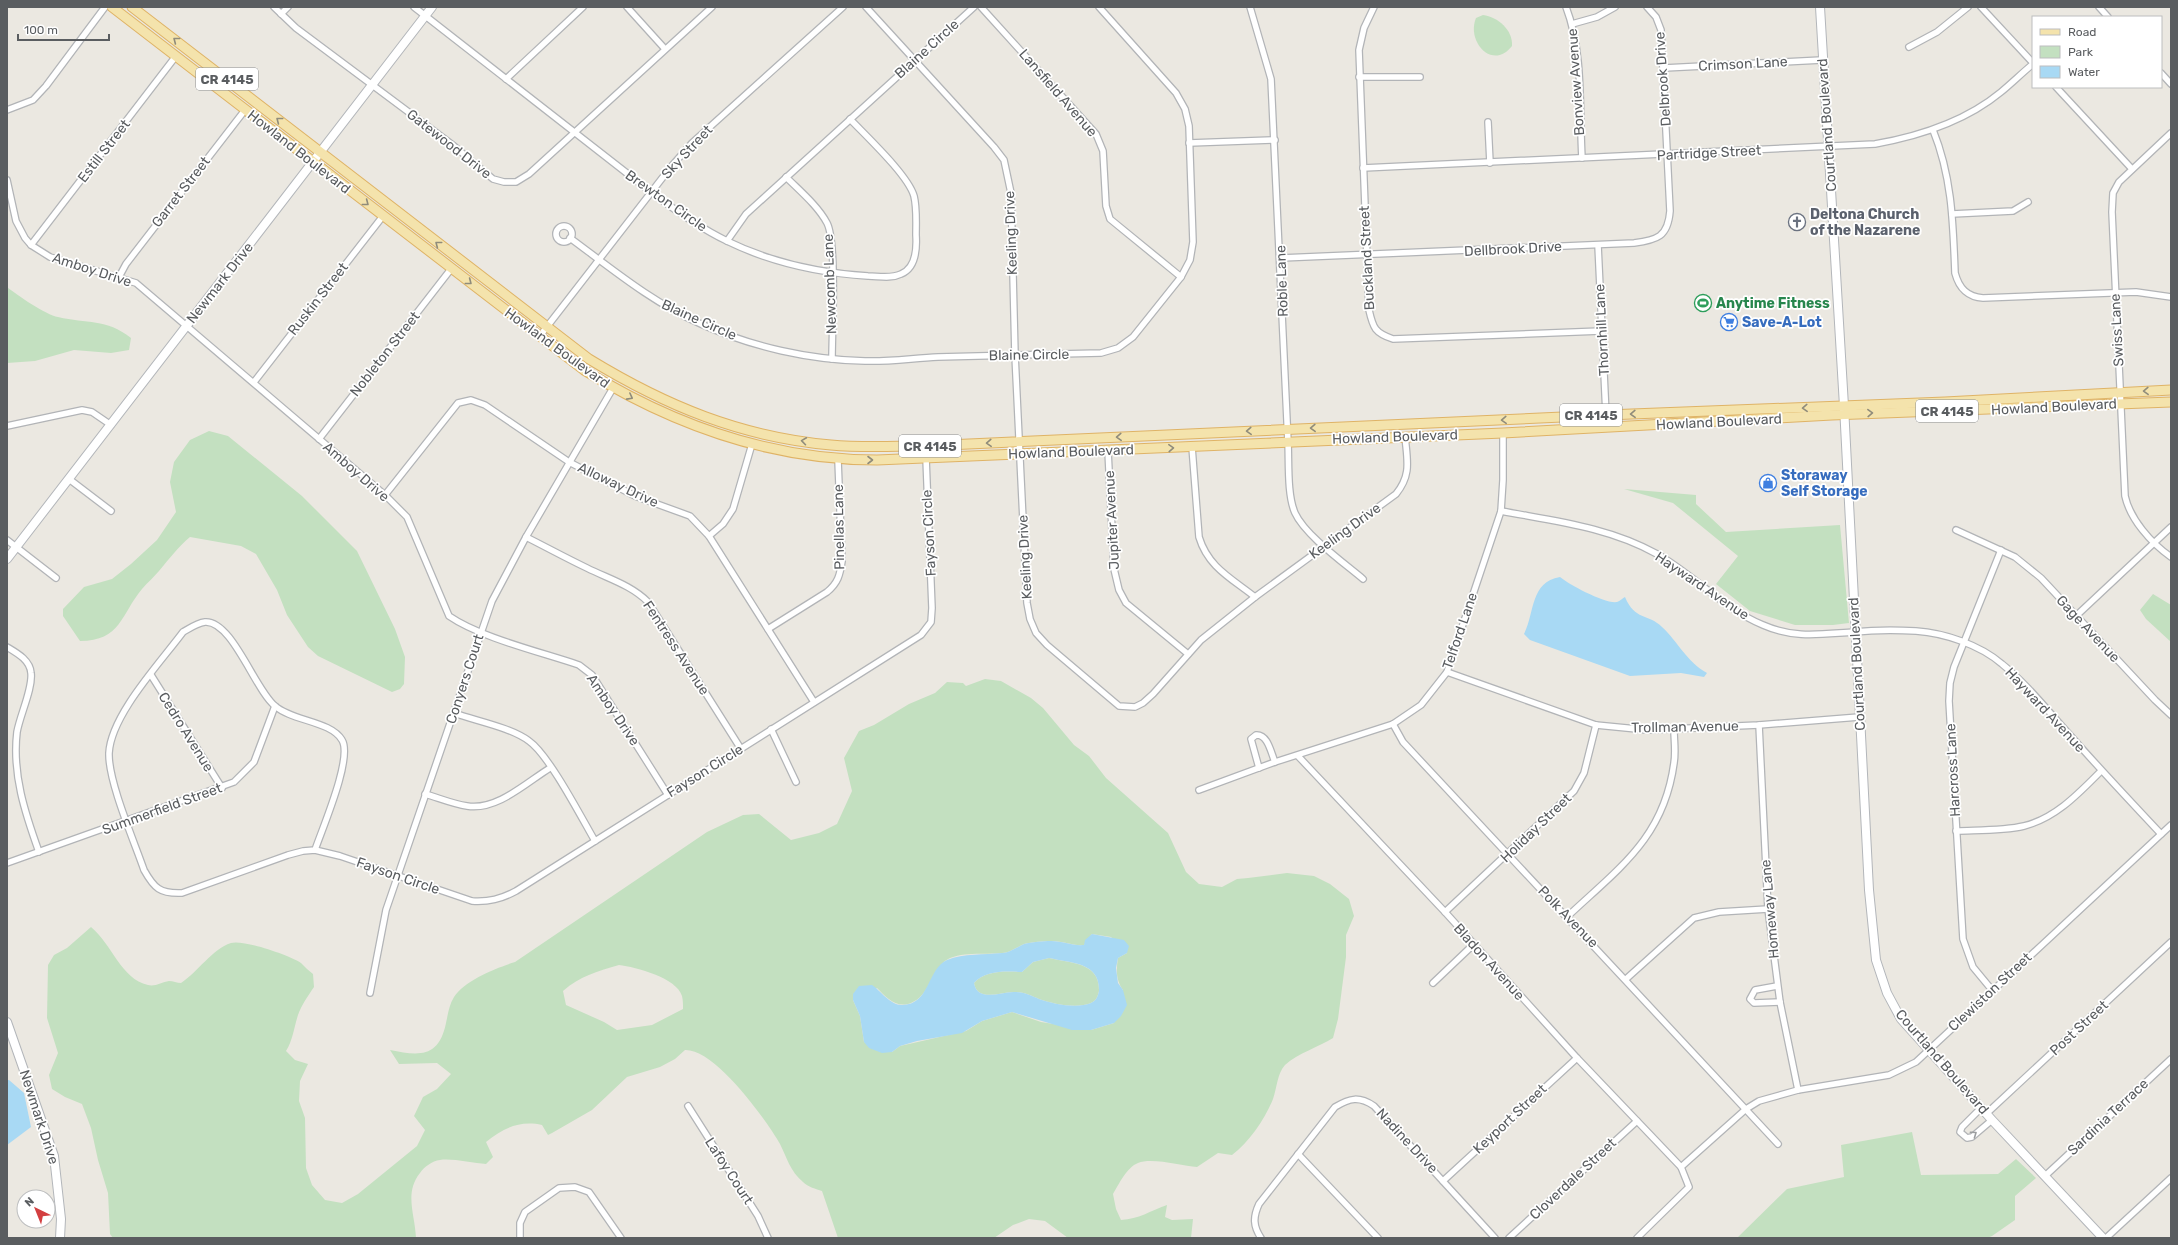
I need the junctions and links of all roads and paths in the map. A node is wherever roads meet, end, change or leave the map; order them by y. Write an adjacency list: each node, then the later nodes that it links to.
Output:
1 (105, 7): 44 (street)
2 (112, 7): 31 (main road, Howland Boulevard / CR 4145)
3 (132, 7): 54 (main road, Howland Boulevard / CR 4145, one-way to 3)
4 (274, 7): 25 (street, Gatewood Drive)
5 (288, 7): 25 (street)
6 (414, 7): 26 (street, Brewton Circle)
7 (432, 7): 26 (street, Newmark Drive)
8 (583, 7): 40 (street)
9 (627, 7): 30 (street)
10 (712, 7): 30 (street, Gatewood Drive)
11 (843, 7): 63 (street, Sky Street)
12 (866, 7): 33 (street, Keeling Drive)
13 (974, 7): 33 (street, Blaine Circle)
14 (981, 7): 77 (street, Lansfield Avenue)
15 (1099, 7): 52 (street, Blaine Circle)
16 (1250, 7): 51 (street, Roble Lane)
17 (1374, 7): 38 (street, Buckland Street)
18 (1566, 7): 28 (street, Bonview Avenue)
19 (1615, 7): 28 (street)
20 (1647, 7): 36 (street, Delbrook Drive)
21 (1820, 7): 32 (street, Courtland Boulevard)
22 (1968, 7): 29 (street)
23 (1981, 7): 34 (street)
24 (2099, 7): 27 (street)
25 (281, 14): 41 (street, Gatewood Drive)
26 (426, 16): 40 (street, Brewton Circle); 41 (street, Newmark Drive)
27 (2107, 16)
28 (1572, 24): 56 (street, Bonview Avenue)
29 (1908, 48)
30 (665, 49): 49 (street, Gatewood Drive)
31 (176, 56): 45 (main road, Howland Boulevard / CR 4145); 69 (street, Estill Street)
32 (1822, 60): 36 (street, Crimson Lane); 53 (street, Courtland Boulevard)
33 (914, 61): 46 (street, Blaine Circle); 84 (street, Keeling Drive)
34 (2032, 62)
35 (2032, 64): 48 (street, Partridge Street)
36 (1664, 68): 55 (street, Delbrook Drive)
37 (2162, 74): 42 (street)
38 (1359, 77): 39 (street); 59 (street, Buckland Street)
39 (1420, 77)
40 (506, 79): 49 (street, Brewton Circle)
41 (373, 84): 49 (street, Gatewood Drive); 54 (street, Newmark Drive)
42 (2171, 84)
43 (2057, 88): 60 (street)
44 (7, 110)
45 (245, 110): 57 (main road, Howland Boulevard / CR 4145); 76 (street, Garret Street)
46 (850, 119): 61 (street, Blaine Circle); 75 (street, Brewton Circle)
47 (1488, 122): 58 (street)
48 (1933, 130): 53 (street, Partridge Street); 65 (street)
49 (574, 132): 63 (street, Brewton Circle)
50 (2171, 133): 60 (street, Swiss Lane)
51 (1275, 140): 52 (street); 72 (street, Roble Lane)
52 (1189, 143): 77 (street, Blaine Circle)
53 (1829, 147): 55 (street, Partridge Street); 92 (street, Courtland Boulevard)
54 (320, 152): 57 (street, Newmark Drive); 81 (main road, Howland Boulevard / CR 4145, one-way to 54)
55 (1668, 155): 56 (street, Partridge Street); 70 (street, Dellbrook Drive)
56 (1582, 158): 58 (street, Partridge Street)
57 (313, 162): 66 (main road, Howland Boulevard / CR 4145, one-way to 66); 80 (street, Newmark Drive)
58 (1490, 163): 59 (street, Partridge Street)
59 (1363, 168): 71 (street, Buckland Street)
60 (2132, 169): 78 (street, Swiss Lane)
61 (786, 177): 68 (street, Blaine Circle); 75 (street, Newcomb Lane)
62 (7, 180): 69 (street, Amboy Drive)
63 (651, 192): 68 (street, Brewton Circle); 73 (street, Sky Street)
64 (2028, 202): 65 (street)
65 (1952, 214): 78 (street)
66 (383, 216): 74 (main road, Howland Boulevard / CR 4145); 86 (street, Ruskin Street)
67 (570, 238): 73 (street, Blaine Circle)
68 (726, 241): 75 (street, Brewton Circle)
69 (31, 245): 76 (street, Amboy Drive)
70 (1598, 245): 71 (street, Dellbrook Drive); 82 (street, Thornhill Lane)
71 (1366, 255): 72 (street, Dellbrook Drive); 82 (street, Buckland Street)
72 (1281, 258): 96 (street, Roble Lane)
73 (599, 260): 81 (street, Sky Street); 85 (street, Blaine Circle)
74 (451, 269): 83 (main road, Howland Boulevard / CR 4145, one-way to 83); 100 (street, Nobleton Street)
75 (832, 274): 85 (street, Newcomb Lane)
76 (119, 277): 80 (street, Amboy Drive)
77 (1181, 277): 84 (street, Blaine Circle)
78 (2115, 292): 79 (street); 89 (street, Swiss Lane)
79 (2171, 297)
80 (187, 326): 86 (street, Amboy Drive); 94 (street, Newmark Drive)
81 (547, 327): 83 (street, Sky Street); 104 (main road, Howland Boulevard / CR 4145, one-way to 81)
82 (1601, 330): 93 (street, Thornhill Lane)
83 (539, 337): 87 (main road, Howland Boulevard / CR 4145)
84 (1015, 355): 85 (street, Blaine Circle); 101 (street, Keeling Drive)
85 (832, 359)
86 (254, 382): 100 (street, Amboy Drive)
87 (613, 388): 103 (main road, Howland Boulevard / CR 4145, one-way to 103); 112 (street, Conyers Court)
88 (2171, 390): 89 (main road, Howland Boulevard / CR 4145, one-way to 89)
89 (2121, 392): 91 (street, Swiss Lane); 92 (main road, Howland Boulevard / CR 4145)
90 (2171, 402): 91 (main road, Howland Boulevard / CR 4145)
91 (2121, 404): 92 (main road, Howland Boulevard / CR 4145, one-way to 91); 122 (street, Swiss Lane)
92 (1844, 410): 93 (main road, Howland Boulevard / CR 4145, one-way to 93); 97 (main road, Howland Boulevard / CR 4145); 134 (street, Courtland Boulevard)
93 (1606, 415): 96 (main road, Howland Boulevard / CR 4145, one-way to 96); 97 (main road)
94 (111, 425): 95 (street); 113 (street, Newmark Drive)
95 (7, 426)
96 (1288, 429): 101 (main road, Howland Boulevard / CR 4145, one-way to 101); 102 (street, Roble Lane)
97 (1589, 429): 98 (main road, Howland Boulevard / CR 4145)
98 (1503, 433): 99 (main road, Howland Boulevard / CR 4145); 116 (street, Telford Lane)
99 (1405, 436): 102 (main road, Howland Boulevard / CR 4145); 123 (street, Keeling Drive)
100 (319, 439): 114 (street, Amboy Drive)
101 (1020, 441): 105 (main road, Howland Boulevard / CR 4145, one-way to 105); 108 (street, Keeling Drive)
102 (1288, 442): 106 (main road, Howland Boulevard / CR 4145); 123 (street, Roble Lane)
103 (752, 444): 109 (main road, Howland Boulevard / CR 4145); 119 (street)
104 (830, 445): 105 (main road, Howland Boulevard / CR 4145); 109 (main road)
105 (857, 446): 111 (main road)
106 (1192, 447): 107 (main road, Howland Boulevard / CR 4145, one-way to 106); 130 (street)
107 (1108, 451): 108 (main road, Howland Boulevard / CR 4145); 137 (street, Jupiter Avenue)
108 (1021, 454): 110 (main road, Howland Boulevard / CR 4145); 137 (street, Keeling Drive)
109 (817, 456): 111 (main road, Howland Boulevard / CR 4145)
110 (926, 458): 111 (main road, Howland Boulevard / CR 4145, one-way to 110); 140 (street, Fayson Circle)
111 (838, 460): 132 (street, Pinellas Lane)
112 (569, 462): 114 (street, Alloway Drive); 119 (street, Alloway Drive); 120 (street, Conyers Court)
113 (69, 478): 115 (street); 124 (street, Newmark Drive)
114 (385, 495): 133 (street, Amboy Drive)
115 (110, 511)
116 (1501, 511): 134 (street, Hayward Avenue); 138 (street, Telford Lane)
117 (2171, 527): 122 (street)
118 (1956, 530): 125 (street, Gage Avenue)
119 (709, 536): 132 (street, Alloway Drive)
120 (526, 537): 133 (street, Conyers Court); 150 (street, Fentress Avenue)
121 (7, 540): 124 (street)
122 (2155, 542): 126 (street, Swiss Lane); 131 (street)
123 (1324, 546): 129 (street, Roble Lane); 130 (street, Keeling Drive)
124 (16, 548): 127 (street, Newmark Drive); 128 (street)
125 (2001, 550): 131 (street, Gage Avenue); 135 (street, Harcross Lane)
126 (2171, 557)
127 (7, 559)
128 (56, 578)
129 (1363, 579)
130 (1255, 597): 137 (street, Keeling Drive)
131 (2076, 616): 143 (street, Gage Avenue)
132 (768, 629): 140 (street, Alloway Drive)
133 (480, 632): 142 (street, Conyers Court); 160 (street, Amboy Drive)
134 (1856, 632): 135 (street, Hayward Avenue); 144 (street, Courtland Boulevard)
135 (1962, 643): 155 (street, Hayward Avenue); 163 (street, Harcross Lane)
136 (7, 647): 167 (street)
137 (1188, 654)
138 (1447, 672): 145 (street, Telford Lane); 146 (street, Trollman Avenue)
139 (151, 675): 141 (street, Fayson Circle); 157 (street, Cedro Avenue); 161 (street, Fayson Circle)
140 (814, 702): 149 (street, Fayson Circle)
141 (275, 706): 157 (street, Summerfield Street); 166 (street, Fayson Circle)
142 (454, 713): 153 (street); 159 (street, Conyers Court)
143 (2171, 715)
144 (1859, 717): 147 (street, Trollman Avenue); 183 (street, Courtland Boulevard)
145 (1393, 724): 151 (street, Telford Lane); 168 (street, Polk Avenue)
146 (1596, 725): 148 (street, Trollman Avenue); 168 (street, Holiday Street)
147 (1759, 725): 148 (street, Trollman Avenue); 171 (street, Homeway Lane)
148 (1674, 729): 173 (street)
149 (771, 730): 150 (street, Fayson Circle); 156 (street)
150 (741, 749): 160 (street, Fayson Circle)
151 (1298, 756): 152 (street, Telford Lane); 172 (street, Bladon Avenue)
152 (1275, 762): 154 (street, Telford Lane); 154 (street)
153 (550, 768): 159 (street); 165 (street)
154 (1259, 768): 158 (street, Telford Lane)
155 (2101, 771): 163 (street); 164 (street, Hayward Avenue)
156 (796, 782)
157 (222, 788): 161 (street, Summerfield Street)
158 (1199, 790)
159 (425, 794): 170 (street, Conyers Court)
160 (668, 795): 165 (street, Fayson Circle)
161 (127, 822): 166 (street, Fayson Circle); 167 (street, Summerfield Street)
162 (2171, 825): 164 (street, Clewiston Street)
163 (1956, 831): 179 (street, Harcross Lane)
164 (2161, 834): 179 (street, Clewiston Street)
165 (595, 841): 170 (street, Fayson Circle)
166 (315, 850): 170 (street, Fayson Circle)
167 (39, 852): 169 (street, Summerfield Street)
168 (1508, 855): 172 (street, Holiday Street); 173 (street, Polk Avenue)
169 (7, 863)
170 (398, 876): 180 (street, Conyers Court)
171 (1768, 909): 176 (street); 178 (street, Homeway Lane)
172 (1445, 912): 175 (street, Bladon Avenue)
173 (1568, 916): 176 (street, Polk Avenue)
174 (2171, 942): 189 (street, Post Street)
175 (1473, 945): 177 (street); 184 (street, Bladon Avenue)
176 (1626, 979): 188 (street, Polk Avenue)
177 (1433, 983)
178 (1778, 986): 181 (street, Homeway Lane); 181 (street)
179 (1992, 990): 183 (street, Clewiston Street)
180 (370, 993)
181 (1780, 1002): 186 (street, Homeway Lane)
182 (7, 1022): 197 (street, Newmark Drive)
183 (1929, 1049): 186 (street, Clewiston Street); 189 (street, Courtland Boulevard)
184 (1577, 1058): 190 (street, Bladon Avenue); 196 (street, Keyport Street)
185 (2171, 1059): 194 (street, Sardinia Terrace)
186 (1798, 1090): 188 (street, Clewiston Street)
187 (688, 1106): 200 (street, Lafoy Court)
188 (1746, 1109): 191 (street, Polk Avenue); 193 (street, Clewiston Street)
189 (1986, 1114): 189 (street, one-way to 189); 194 (street, Courtland Boulevard)
190 (1637, 1120): 193 (street, Bladon Avenue); 204 (street, Cloverdale Street)
191 (1778, 1144)
192 (1298, 1154): 196 (street, Nadine Drive); 201 (street, Nadine Drive); 202 (street)
193 (1681, 1167): 205 (street, Bladon Avenue)
194 (2045, 1176): 206 (street, Courtland Boulevard)
195 (2171, 1178): 206 (street)
196 (1443, 1180): 203 (street, Nadine Drive)
197 (60, 1238)
198 (520, 1238): 199 (street)
199 (621, 1238)
200 (768, 1238)
201 (1261, 1238)
202 (1378, 1238)
203 (1495, 1238)
204 (1510, 1238)
205 (1636, 1238)
206 (2105, 1238)

